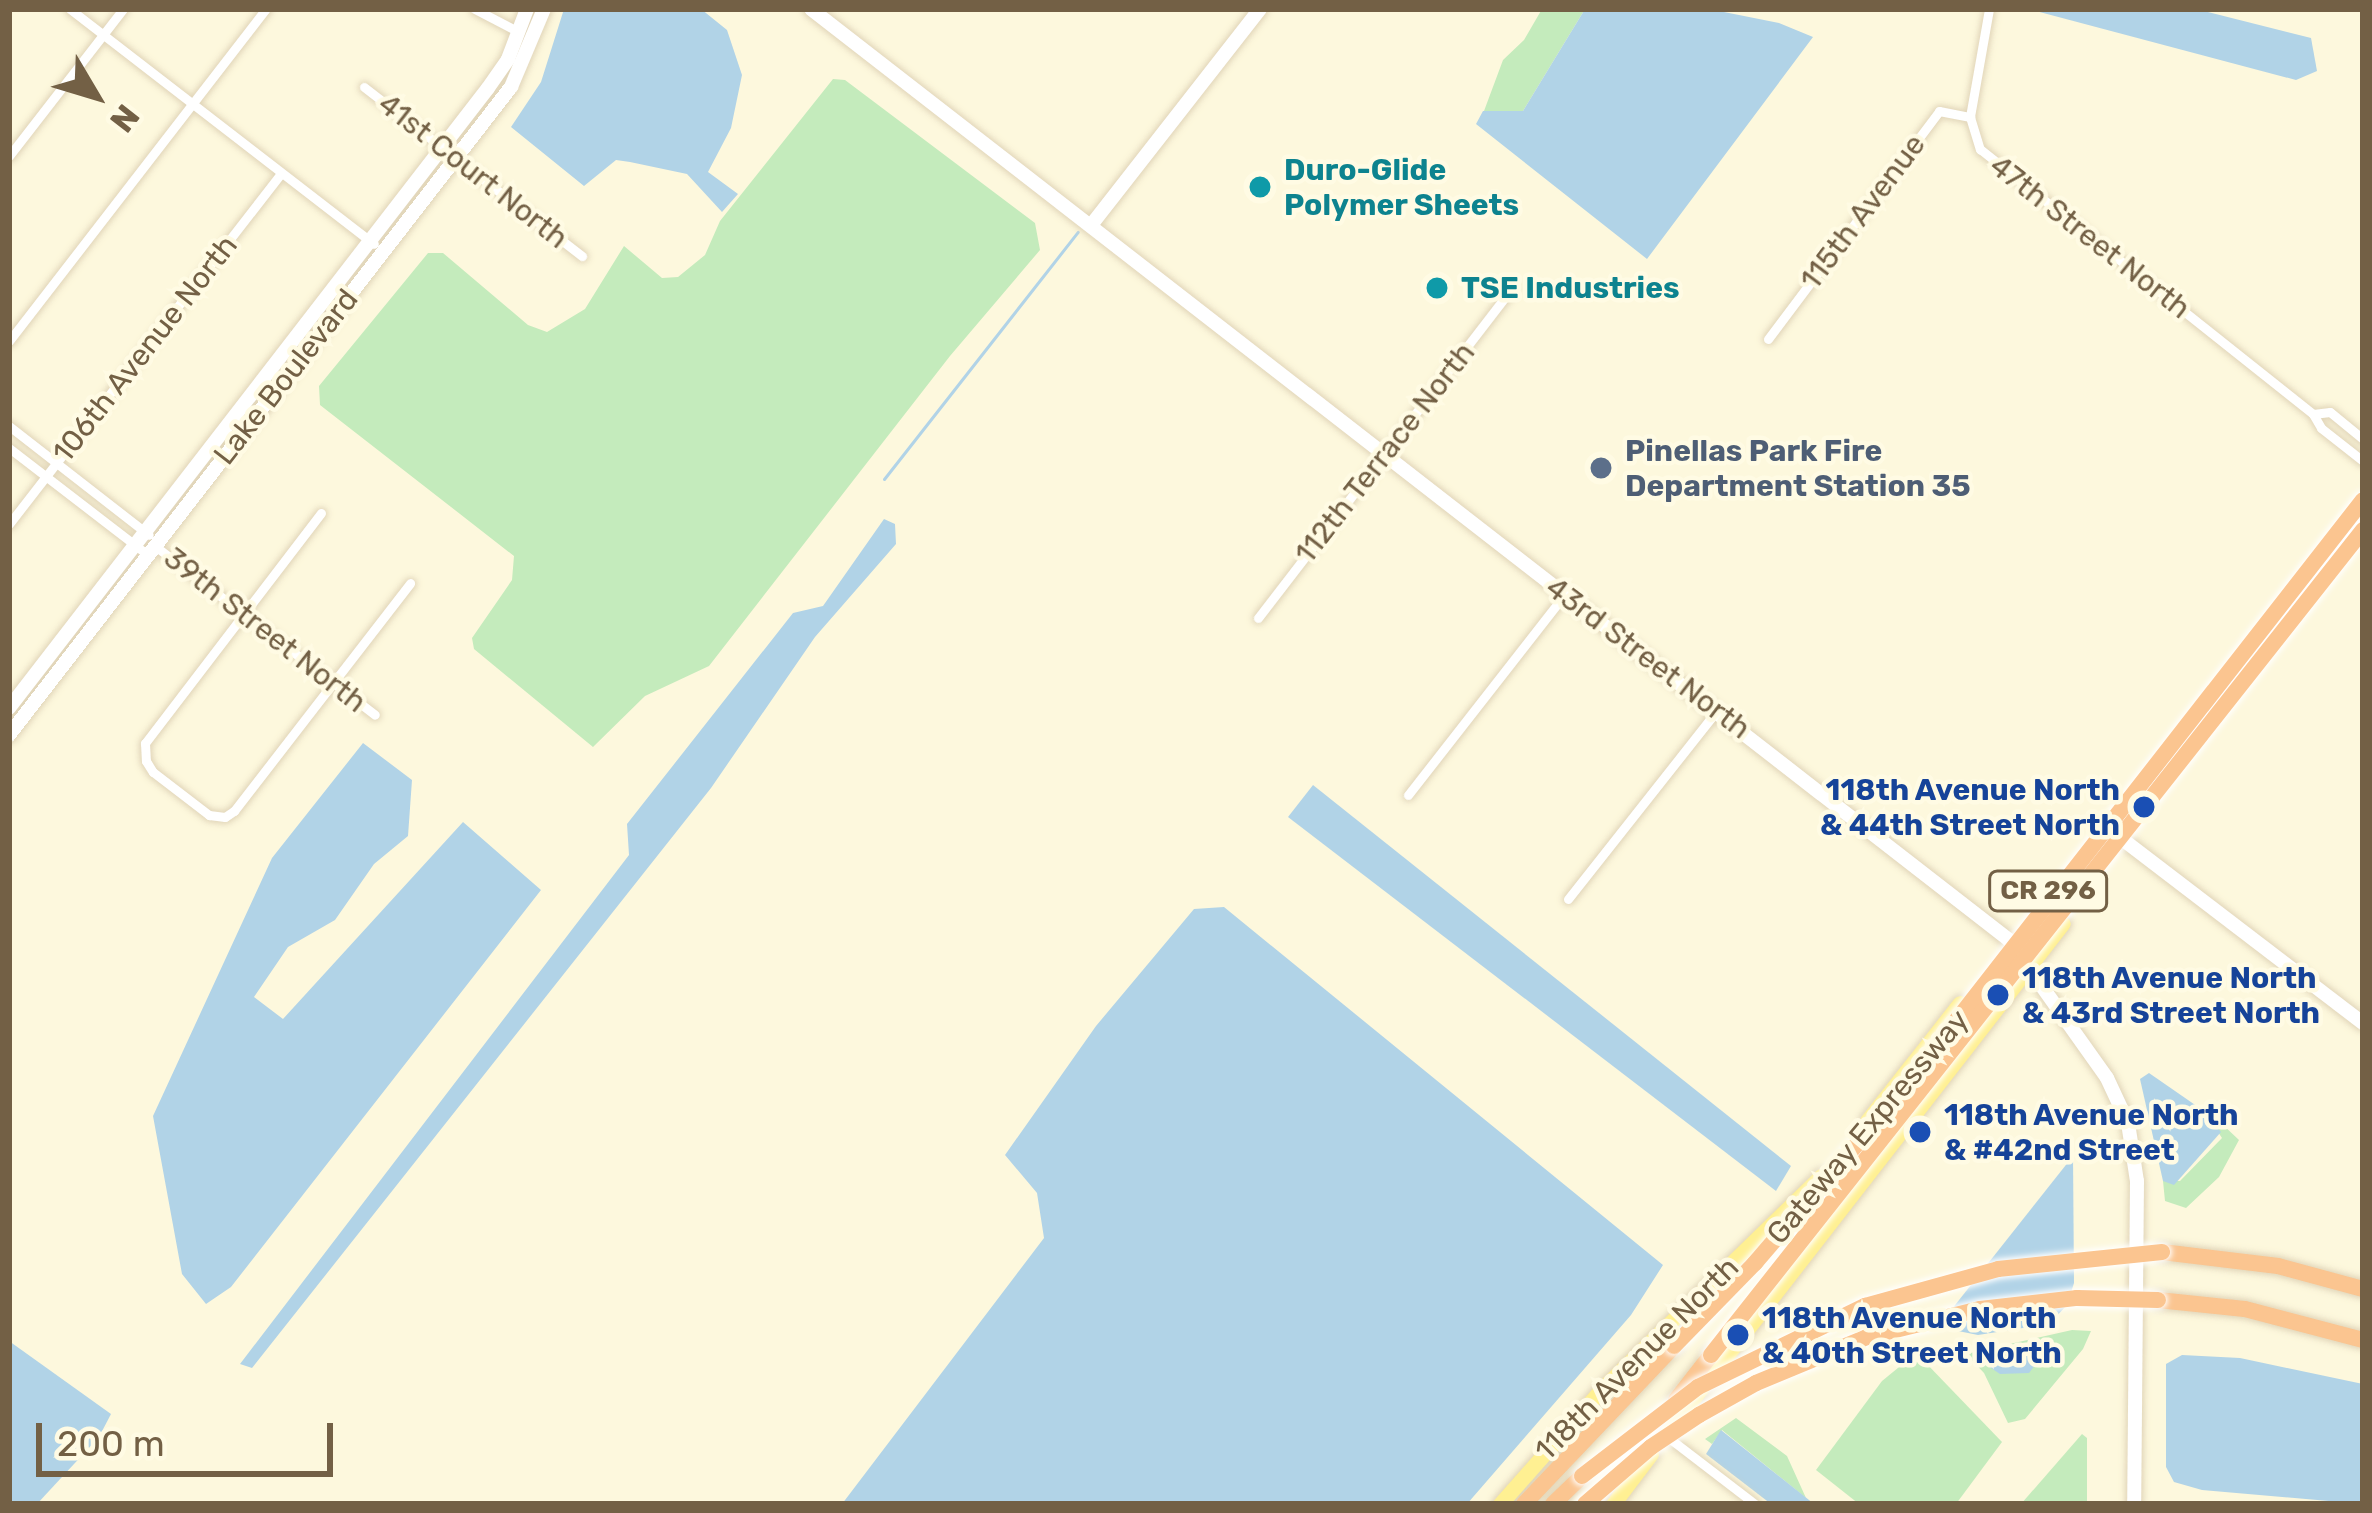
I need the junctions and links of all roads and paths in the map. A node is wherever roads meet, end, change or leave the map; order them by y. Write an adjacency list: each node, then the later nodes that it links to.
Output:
1 (70, 9): 10 (street)
2 (123, 9): 10 (street)
3 (266, 9): 13 (street)
4 (475, 9): 11 (street)
5 (527, 9): 11 (street, Lake Boulevard)
6 (544, 9): 11 (street, Lake Boulevard)
7 (811, 9): 19 (street, 43rd Street North)
8 (1260, 9): 19 (street)
9 (1988, 9): 14 (street)
10 (104, 34): 13 (street); 16 (street)
11 (527, 36): 15 (street, Lake Boulevard); 17 (street, Lake Boulevard)
12 (364, 87): 15 (street, 41st Court North)
13 (192, 104): 18 (street); 24 (street)
14 (1970, 117): 23 (street, 115th Avenue); 25 (street, 47th Street North)
15 (442, 148): 17 (street, 41st Court North); 20 (street, Lake Boulevard)
16 (9, 156)
17 (456, 158): 20 (street, Lake Boulevard); 21 (street, 41st Court North)
18 (281, 173): 20 (street); 31 (street, 106th Avenue North)
19 (1093, 224): 29 (street, 43rd Street North)
20 (377, 246): 39 (street, Lake Boulevard)
21 (582, 256)
22 (1512, 288): 29 (street, 112th Terrace North)
23 (1768, 339)
24 (9, 341)
25 (2313, 414): 27 (street); 30 (street, 47th Street North)
26 (9, 426): 31 (street, 39th Street North)
27 (2363, 439)
28 (9, 448): 32 (street, 39th Street North)
29 (1385, 454): 41 (street, 43rd Street North); 43 (street, 112th Terrace North)
30 (2363, 461)
31 (57, 463): 32 (street, 106th Avenue North); 39 (street, 39th Street North)
32 (46, 477): 36 (street, 106th Avenue North); 39 (street, 39th Street North)
33 (2363, 488): 52 (main road, 118th Avenue North / CR 296)
34 (2363, 500): 59 (highway, Gateway Expressway, bridge)
35 (321, 513): 42 (street)
36 (9, 524)
37 (2363, 530): 62 (highway, Gateway Expressway, bridge)
38 (2363, 542): 50 (main road, 118th Avenue North / CR 296)
39 (148, 544): 42 (street, 39th Street North); 45 (street, Lake Boulevard); 48 (street, Lake Boulevard)
40 (410, 583): 44 (street)
41 (1564, 595): 46 (street, 43rd Street North); 49 (street)
42 (243, 614): 44 (street, 39th Street North); 44 (street)
43 (1258, 618)
44 (332, 682): 47 (street, 39th Street North)
45 (9, 708)
46 (1718, 710): 51 (street); 52 (street, 43rd Street North)
47 (375, 715)
48 (9, 735)
49 (1408, 795)
50 (2126, 842): 53 (main road, 118th Avenue North / CR 296); 54 (street)
51 (1568, 899)
52 (2009, 940): 53 (street, 43rd Street North); 58 (main road, 118th Avenue North / CR 296)
53 (2027, 969): 57 (main road, 118th Avenue North / CR 296); 65 (street, 43rd Street North)
54 (2363, 1023)
55 (2363, 1289): 60 (highway, bridge)
56 (2363, 1340): 61 (highway, bridge)
57 (1665, 1435): 63 (main road, 118th Avenue North / CR 296); 64 (street)
58 (1500, 1504)
59 (1524, 1504)
60 (1553, 1504)
61 (1585, 1504)
62 (1594, 1504)
63 (1612, 1504)
64 (1755, 1504)
65 (2134, 1504)

